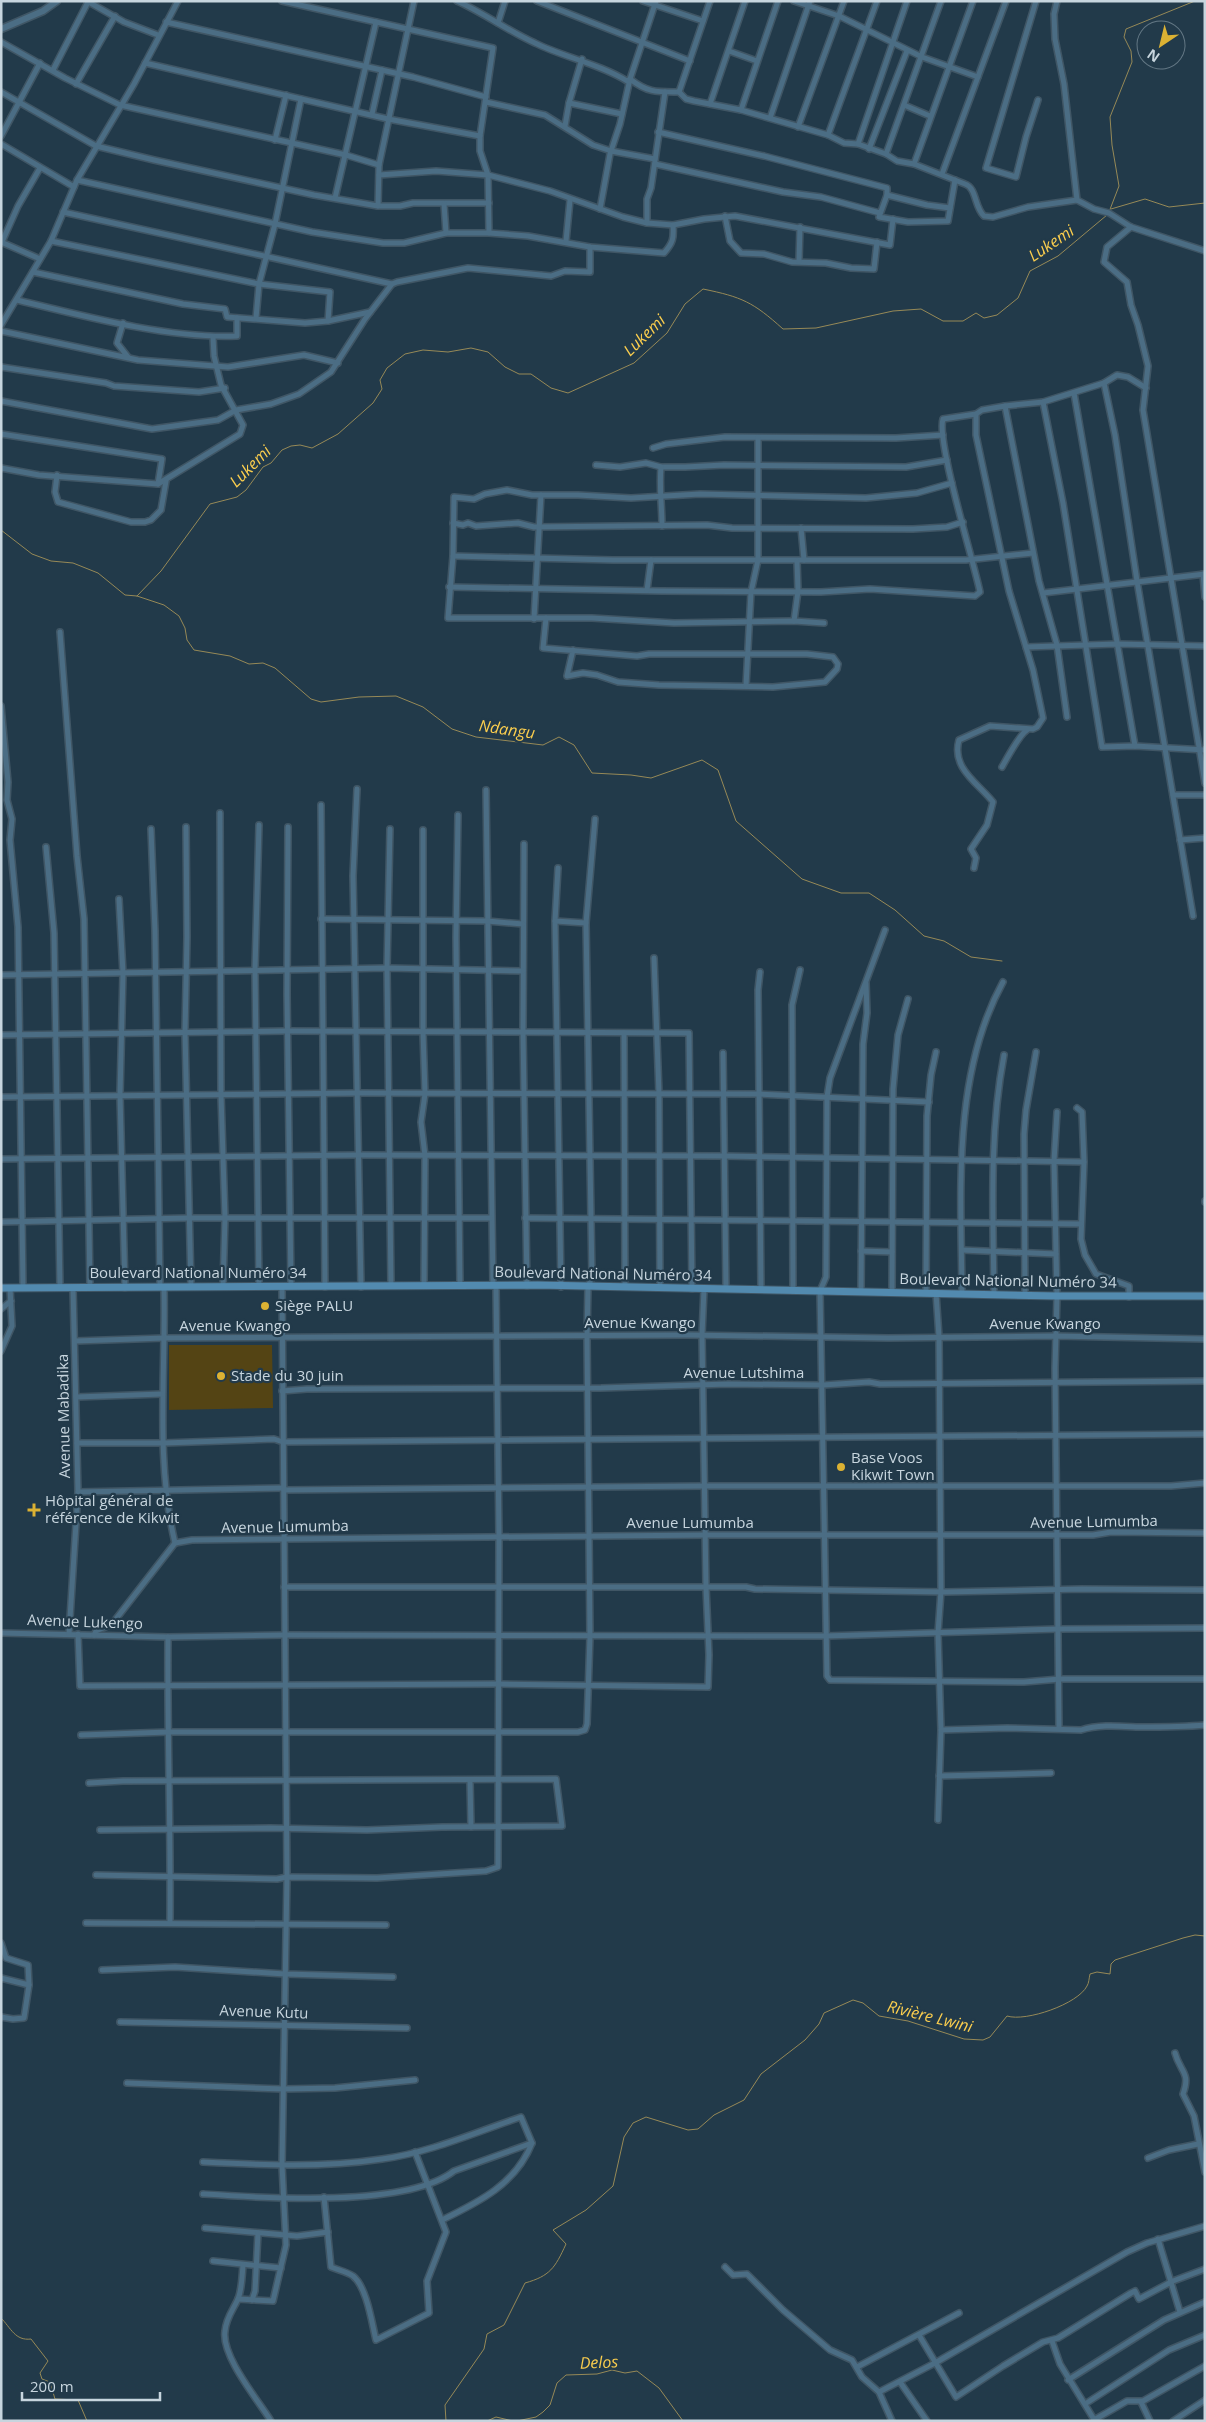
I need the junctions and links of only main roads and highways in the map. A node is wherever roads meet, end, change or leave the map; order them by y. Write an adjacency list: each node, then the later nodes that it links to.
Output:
1 (1, 1288): 2 (main road, Boulevard National Numéro 34)
2 (1205, 1296)

